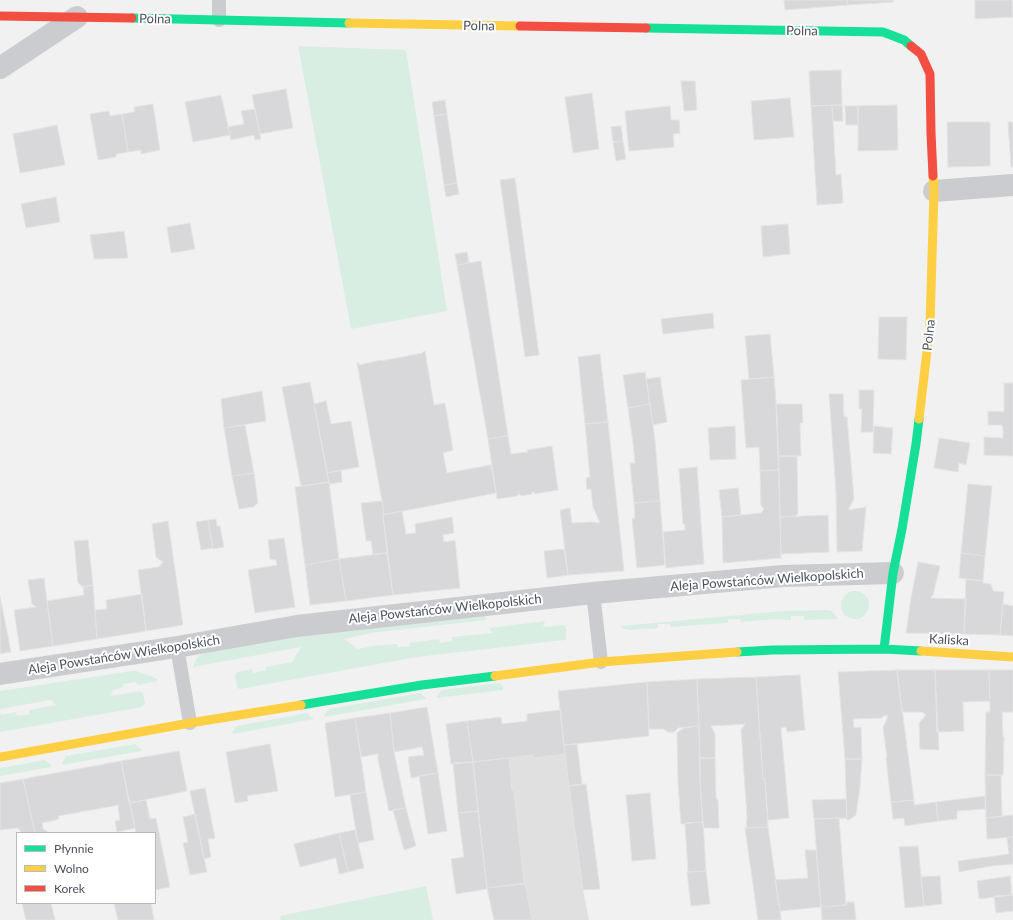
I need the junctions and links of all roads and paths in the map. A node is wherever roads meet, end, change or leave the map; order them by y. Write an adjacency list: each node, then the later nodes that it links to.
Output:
1 (219, 0): 4 (lane)
2 (0, 16): 3 (street, Polna)
3 (77, 17): 4 (street, Polna); 5 (street)
4 (219, 20): 7 (street, Polna)
5 (0, 68)
6 (1013, 185): 7 (street)
7 (934, 191): 8 (street, Polna)
8 (892, 573): 9 (street, Aleja Powstańców Wielkopolskich); 11 (street, Polna)
9 (593, 593): 10 (street, Aleja Powstańców Wielkopolskich); 13 (lane)
10 (177, 647): 14 (street, Aleja Powstańców Wielkopolskich); 15 (lane)
11 (884, 649): 12 (street, Kaliska); 13 (street)
12 (1013, 657)
13 (601, 662): 15 (street)
14 (0, 674)
15 (190, 723): 16 (street)
16 (0, 757)

